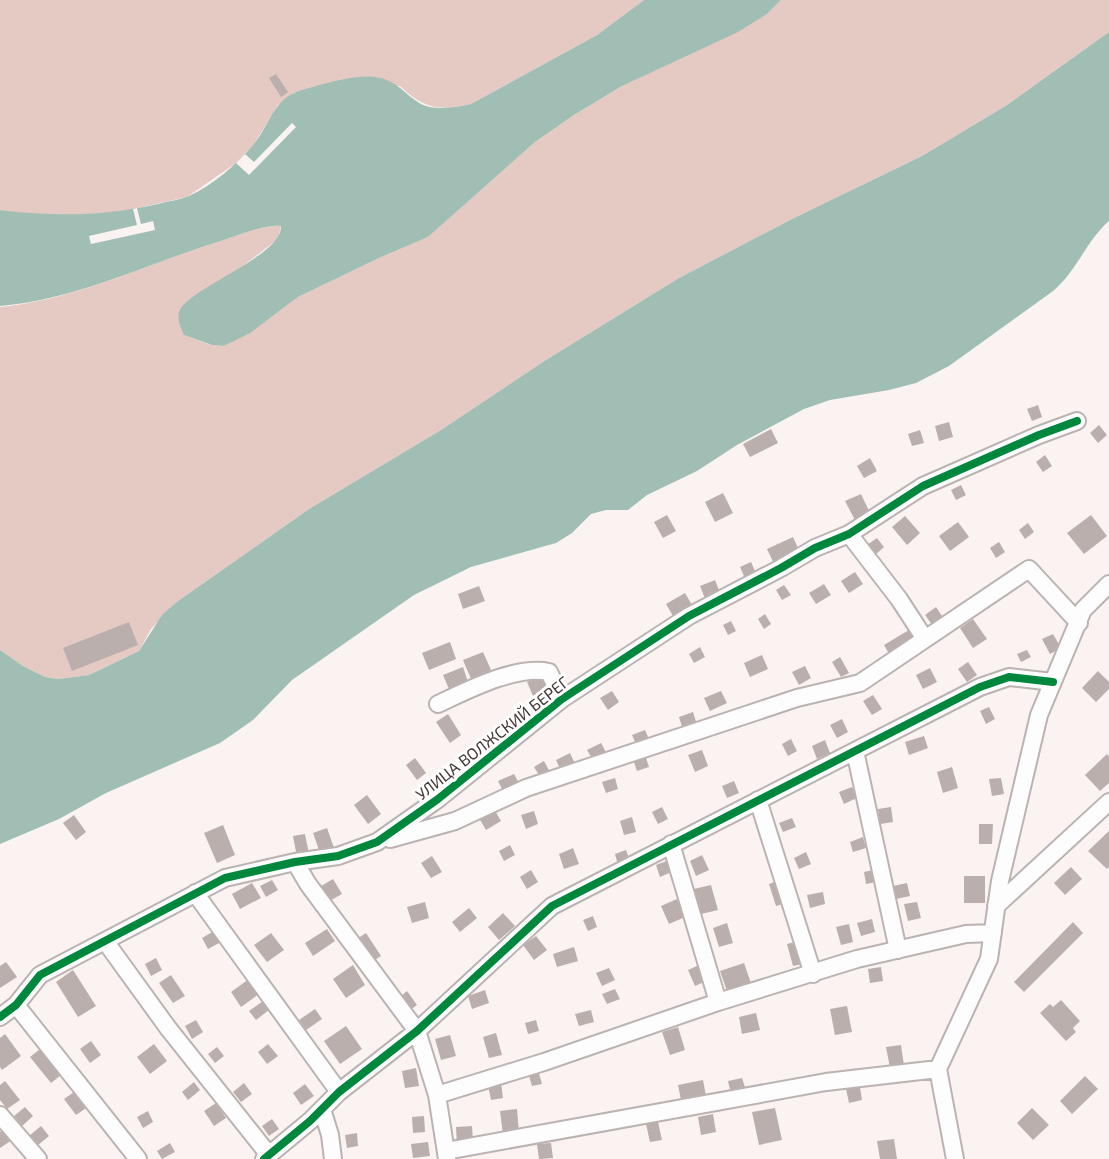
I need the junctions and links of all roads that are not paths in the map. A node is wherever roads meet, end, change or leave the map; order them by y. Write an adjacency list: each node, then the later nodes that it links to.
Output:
1 (1077, 420): 2 (street, УЛИЦА ВОЛЖСКИЙ БЕРЕГ)
2 (849, 534): 5 (street); 7 (street, УЛИЦА ВОЛЖСКИЙ БЕРЕГ)
3 (1109, 584): 4 (street)
4 (1079, 623): 5 (street); 6 (street)
5 (925, 639): 12 (street)
6 (1053, 682): 9 (street); 16 (street)
7 (562, 699): 8 (street); 12 (street, УЛИЦА ВОЛЖСКИЙ БЕРЕГ)
8 (438, 704)
9 (855, 751): 10 (street); 19 (street)
10 (759, 800): 13 (street); 20 (street)
11 (1109, 802): 16 (street)
12 (377, 842): 14 (street, УЛИЦА ВОЛЖСКИЙ БЕРЕГ)
13 (671, 844): 21 (street); 24 (street)
14 (295, 862): 15 (street, УЛИЦА ВОЛЖСКИЙ БЕРЕГ); 24 (street)
15 (195, 893): 18 (street, УЛИЦА ВОЛЖСКИЙ БЕРЕГ); 26 (street)
16 (996, 906): 17 (street)
17 (993, 933): 19 (street); 25 (street)
18 (105, 941): 22 (street, УЛИЦА ВОЛЖСКИЙ БЕРЕГ); 31 (street)
19 (898, 950): 20 (street)
20 (813, 974): 21 (street)
21 (718, 1002): 27 (street)
22 (16, 1005): 23 (street, УЛИЦА ВОЛЖСКИЙ БЕРЕГ); 33 (street)
23 (0, 1017)
24 (417, 1031): 26 (street); 27 (street)
25 (938, 1069): 30 (street); 35 (street)
26 (339, 1092): 28 (street)
27 (437, 1095): 30 (street)
28 (322, 1109): 31 (street); 34 (street)
29 (0, 1115): 32 (street)
30 (446, 1155)
31 (266, 1157)
32 (38, 1159)
33 (138, 1159)
34 (333, 1159)
35 (955, 1159)

